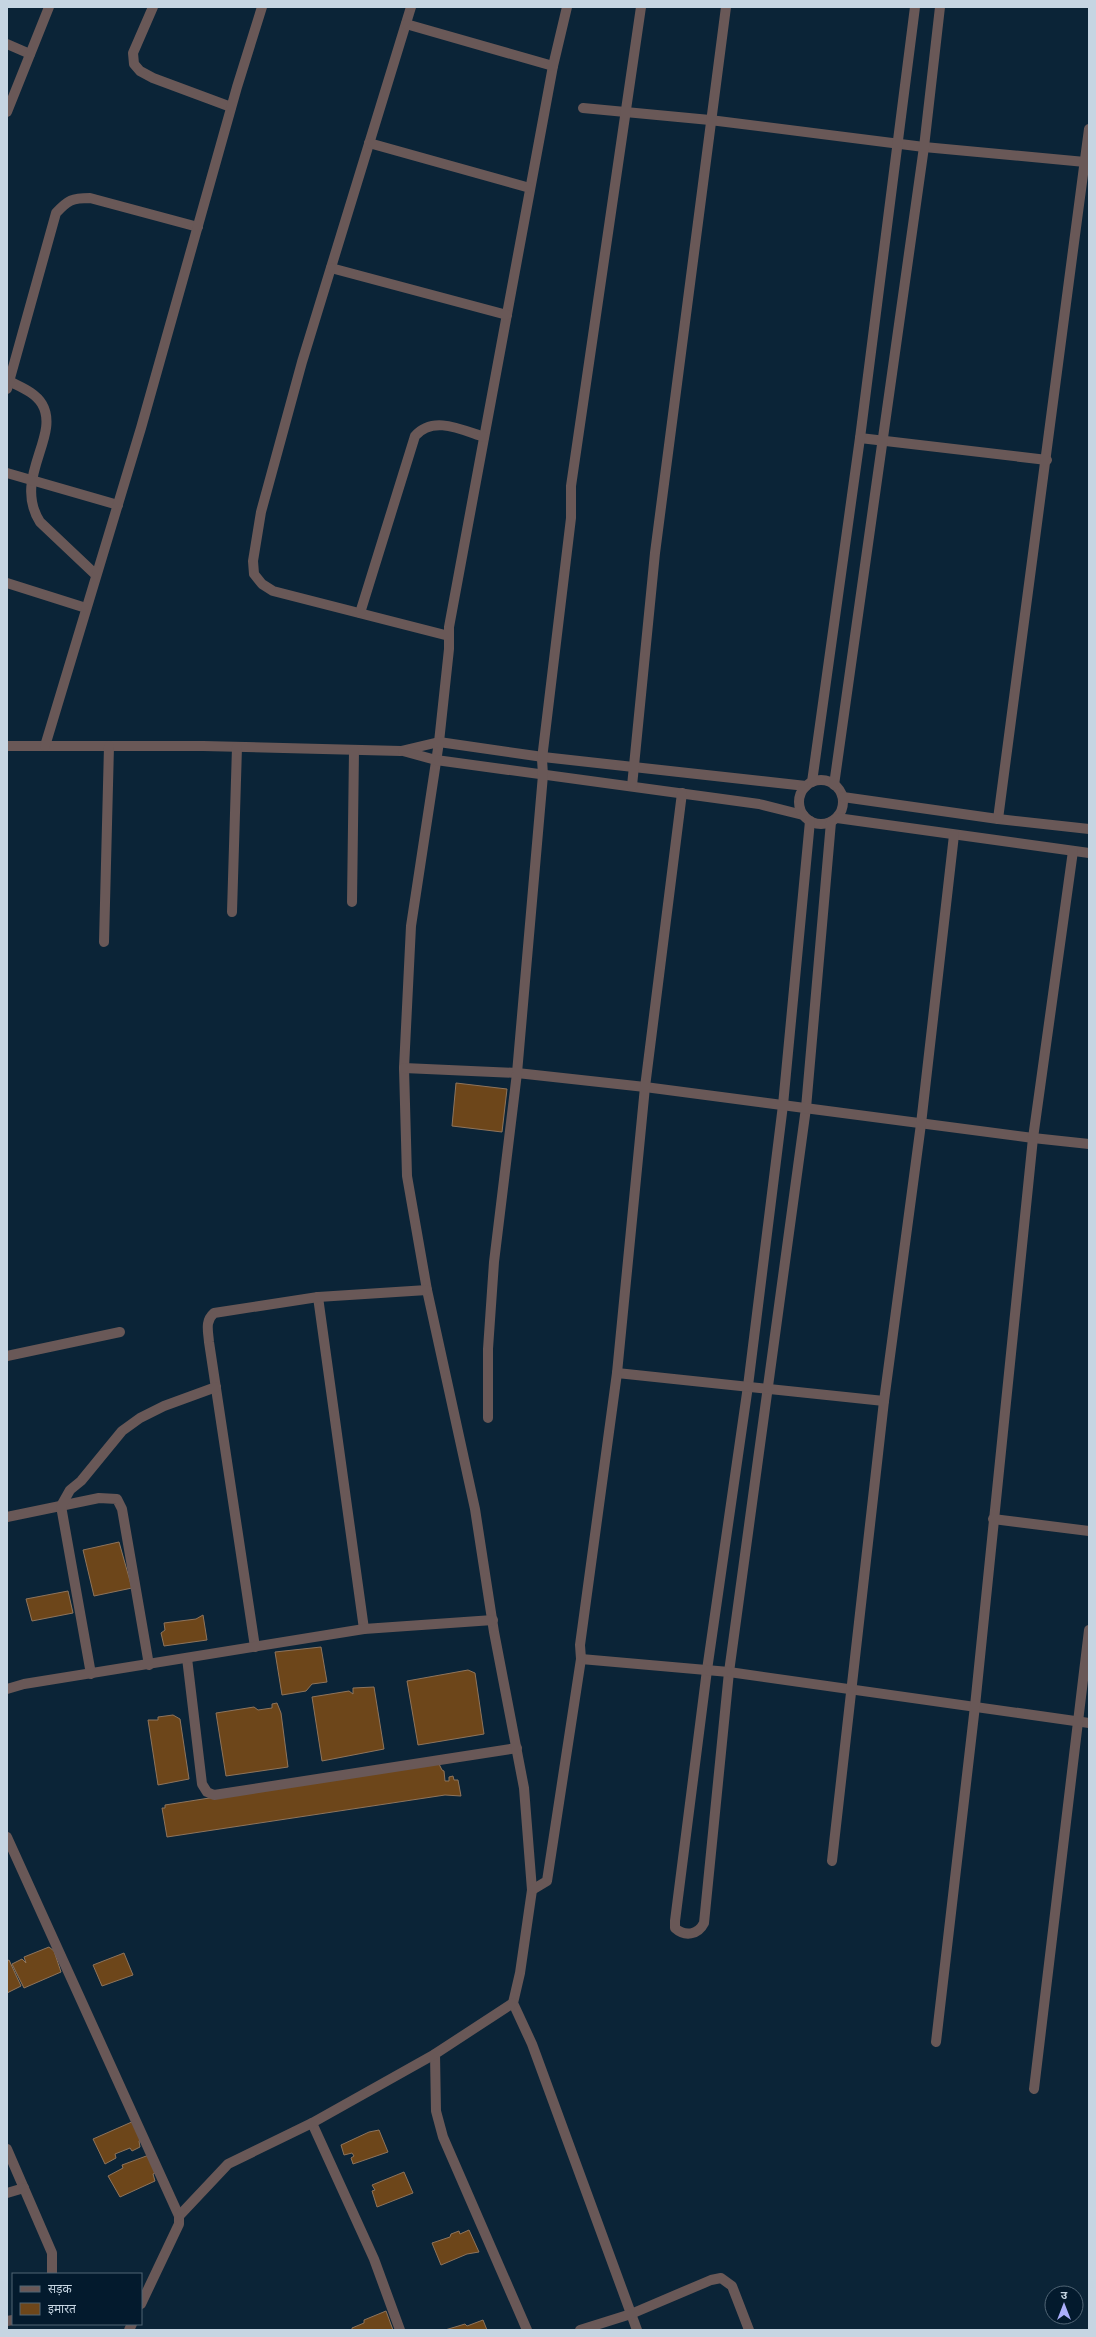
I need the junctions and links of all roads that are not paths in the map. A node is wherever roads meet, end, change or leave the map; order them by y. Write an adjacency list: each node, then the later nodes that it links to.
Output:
1 (49, 7): 12 (street)
2 (153, 7): 14 (street)
3 (262, 7): 14 (street)
4 (411, 7): 10 (street)
5 (567, 7): 13 (street)
6 (641, 7): 16 (street)
7 (726, 7): 18 (street)
8 (915, 7): 20 (street)
9 (940, 7): 22 (street)
10 (406, 24): 13 (street); 21 (street)
11 (7, 44): 12 (street)
12 (30, 54): 17 (street)
13 (553, 66): 24 (street)
14 (231, 107): 25 (street)
15 (584, 108): 16 (street)
16 (626, 111): 18 (street); 48 (street)
17 (7, 112)
18 (710, 120): 20 (street); 50 (street)
19 (1089, 129): 23 (street)
20 (898, 142): 22 (street); 30 (street)
21 (369, 143): 24 (street); 26 (street)
22 (924, 147): 23 (street); 31 (street)
23 (1085, 162): 32 (street)
24 (530, 188): 27 (street)
25 (198, 227): 28 (street); 35 (street)
26 (331, 268): 27 (street); 39 (street)
27 (507, 315): 29 (street)
28 (8, 385): 34 (street)
29 (484, 437): 39 (street); 40 (street)
30 (860, 438): 31 (street); 52 (street)
31 (883, 440): 32 (street); 53 (street)
32 (1047, 460): 58 (street)
33 (7, 473): 34 (street)
34 (30, 481): 35 (street); 36 (street)
35 (118, 505): 36 (street)
36 (96, 575): 38 (street)
37 (7, 583): 38 (street)
38 (86, 608): 43 (street)
39 (360, 613): 40 (street)
40 (449, 636): 41 (street)
41 (439, 742): 47 (street); 48 (street); 49 (street)
42 (7, 746): 43 (street)
43 (45, 746): 44 (street)
44 (109, 746): 45 (street); 66 (street)
45 (237, 747): 46 (street); 65 (street)
46 (354, 750): 47 (street); 64 (street)
47 (401, 751): 49 (street)
48 (543, 757): 50 (street); 51 (street)
49 (436, 760): 51 (street); 67 (street)
50 (633, 767): 52 (street); 54 (street)
51 (543, 775): 54 (street); 68 (street)
52 (809, 784): 53 (street); 57 (street)
53 (834, 785): 56 (street)
54 (632, 786): 55 (street)
55 (682, 793): 57 (street); 69 (street)
56 (843, 797): 58 (street); 59 (street)
57 (807, 818): 59 (street); 70 (street)
58 (998, 819): 60 (street)
59 (834, 820): 61 (street); 71 (street)
60 (1089, 829)
61 (954, 835): 62 (street); 72 (street)
62 (1073, 851): 63 (street); 73 (street)
63 (1089, 853)
64 (352, 902)
65 (232, 912)
66 (104, 942)
67 (404, 1068): 68 (street); 75 (street)
68 (517, 1073): 69 (street); 84 (street)
69 (645, 1087): 70 (street); 79 (street)
70 (783, 1105): 71 (street); 80 (street)
71 (806, 1108): 72 (street); 82 (street)
72 (921, 1124): 73 (street); 83 (street)
73 (1033, 1138): 74 (street); 87 (street)
74 (1089, 1144)
75 (427, 1290): 76 (street); 89 (street)
76 (318, 1297): 81 (street); 90 (street)
77 (120, 1332): 78 (street)
78 (7, 1356)
79 (617, 1373): 80 (street); 94 (street)
80 (748, 1386): 82 (street); 96 (street)
81 (216, 1387): 85 (street); 92 (street)
82 (768, 1388): 83 (street); 97 (street)
83 (884, 1402): 100 (street)
84 (488, 1418)
85 (60, 1506): 86 (street); 95 (street); 98 (street)
86 (7, 1517)
87 (993, 1519): 88 (street); 101 (street)
88 (1089, 1531)
89 (493, 1620): 90 (street); 104 (street)
90 (364, 1629): 92 (street)
91 (1089, 1630): 102 (street)
92 (255, 1647): 93 (street)
93 (187, 1658): 95 (street); 104 (street)
94 (581, 1659): 96 (street); 108 (street)
95 (149, 1665): 98 (street)
96 (707, 1670): 97 (street); 97 (street)
97 (729, 1672): 100 (street)
98 (91, 1674): 99 (street)
99 (7, 1689)
100 (852, 1690): 101 (street); 107 (street)
101 (975, 1706): 102 (street); 110 (street)
102 (1078, 1721): 103 (street); 112 (street)
103 (1089, 1723)
104 (517, 1748): 108 (street)
105 (7, 1837): 106 (street)
106 (10, 1851): 117 (street)
107 (832, 1861)
108 (532, 1890): 109 (street)
109 (513, 2003): 111 (street); 120 (street)
110 (936, 2042)
111 (435, 2054): 113 (street); 122 (street)
112 (1034, 2089)
113 (312, 2123): 117 (street); 121 (street)
114 (7, 2149): 115 (street)
115 (24, 2188): 116 (street); 118 (street)
116 (7, 2193)
117 (178, 2216): 119 (street)
118 (52, 2273)
119 (142, 2302)
120 (631, 2314): 123 (street); 124 (street); 125 (street)
121 (400, 2330)
122 (527, 2330)
123 (580, 2330)
124 (637, 2330)
125 (749, 2330)

